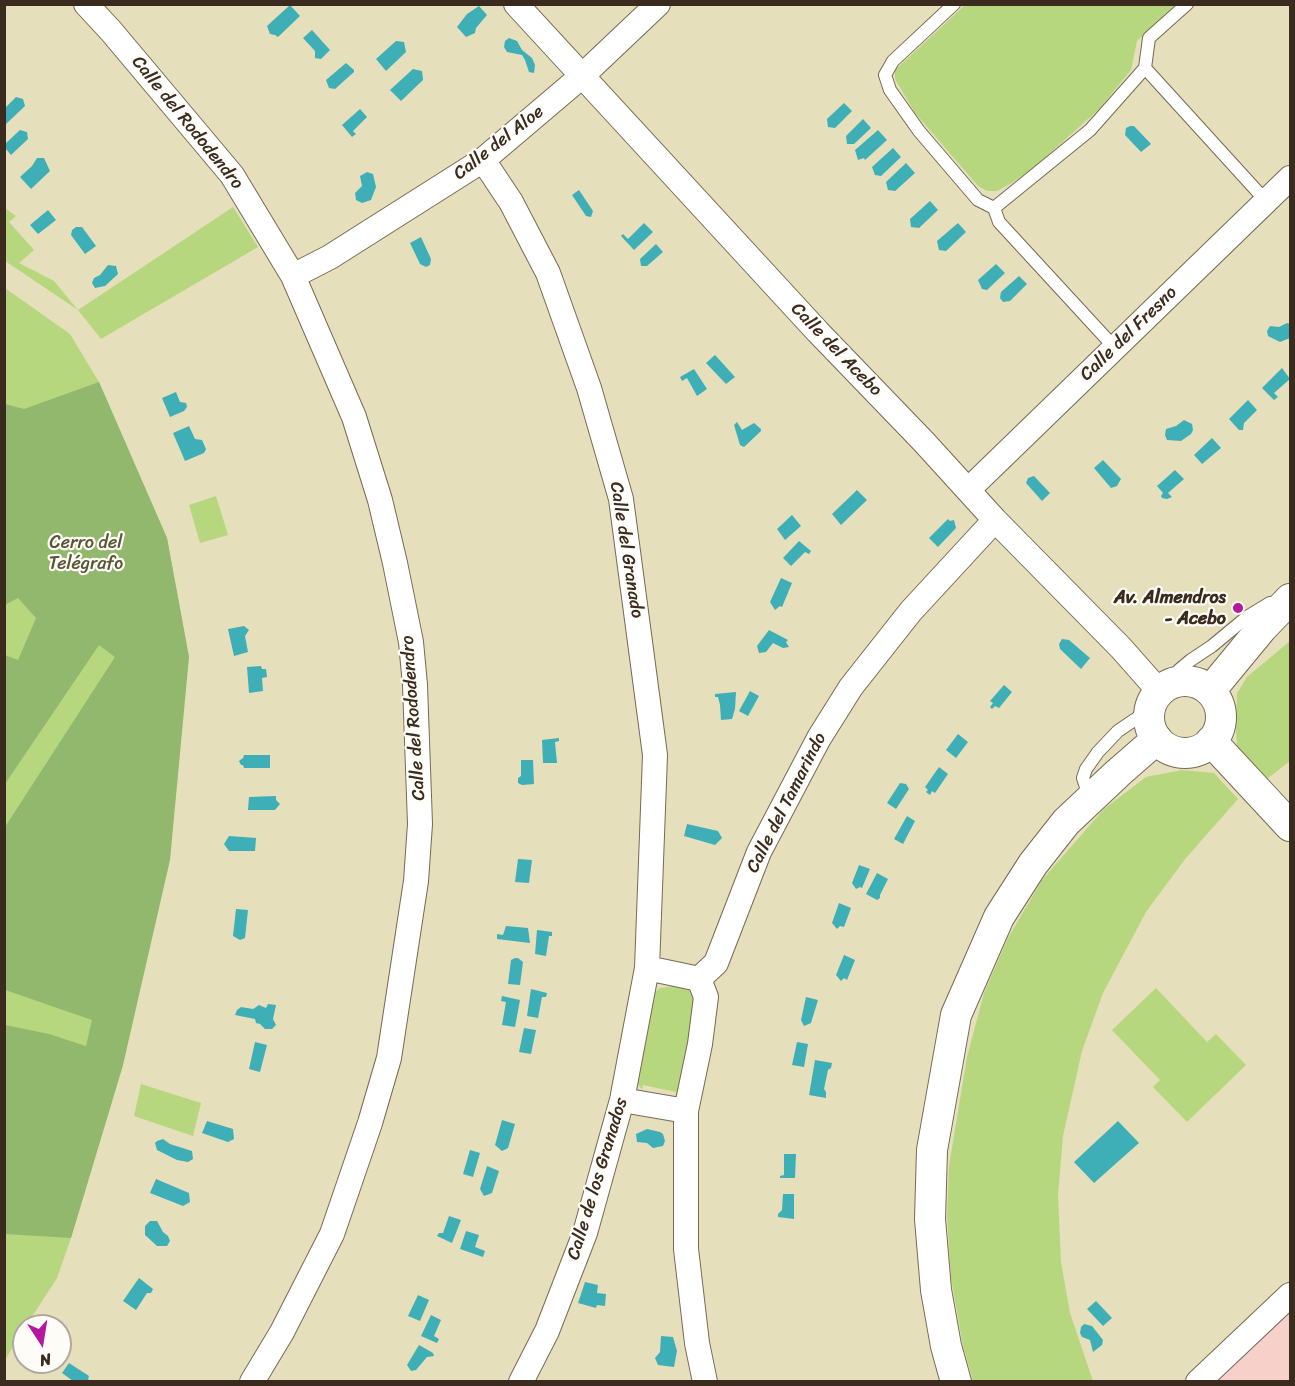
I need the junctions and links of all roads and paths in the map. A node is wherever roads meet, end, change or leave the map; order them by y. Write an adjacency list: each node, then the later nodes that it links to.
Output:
1 (86, 4): 12 (street, Calle del Rododendro)
2 (516, 4): 7 (street, Calle del Acebo)
3 (657, 4): 7 (street, Calle del Aloe)
4 (954, 4): 11 (lane)
5 (1187, 4): 6 (lane)
6 (1145, 68): 10 (lane); 11 (lane)
7 (582, 76): 8 (street, Calle del Aloe); 14 (street, Calle del Acebo)
8 (483, 160): 12 (street, Calle del Aloe); 23 (street, Calle del Granado)
9 (1290, 178): 10 (street, Calle del Fresno)
10 (1266, 201): 13 (street, Calle del Fresno)
11 (994, 208): 13 (lane)
12 (293, 276): 28 (street, Calle del Rododendro)
13 (1115, 348): 14 (street, Calle del Fresno)
14 (968, 490): 15 (street, Calle del Acebo)
15 (994, 520): 18 (street, Calle del Acebo); 24 (street, Calle del Tamarindo)
16 (1287, 601): 17 (street); 18 (lane)
17 (1210, 691): 18 (street); 20 (street)
18 (1162, 694): 19 (street); 21 (lane)
19 (1157, 740): 20 (street); 21 (street)
20 (1211, 741): 22 (street)
21 (1093, 796): 31 (street)
22 (1290, 826)
23 (647, 968): 24 (street); 25 (street, Calle de los Granados)
24 (699, 979): 26 (street)
25 (622, 1100): 26 (street); 29 (street, Calle de los Granados)
26 (686, 1111): 30 (street)
27 (1290, 1295): 32 (street)
28 (252, 1382)
29 (521, 1382)
30 (705, 1382)
31 (956, 1382)
32 (1198, 1382)

